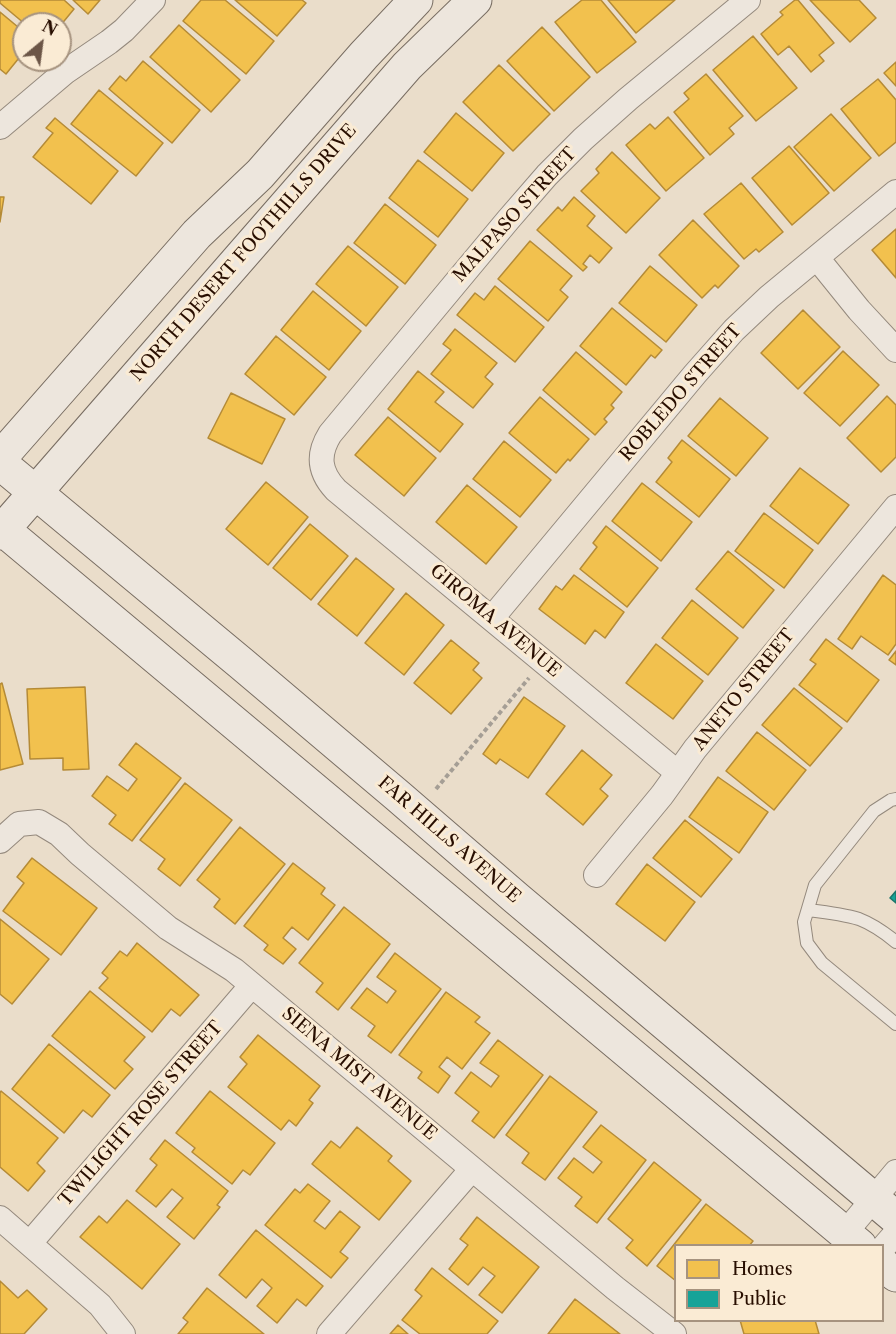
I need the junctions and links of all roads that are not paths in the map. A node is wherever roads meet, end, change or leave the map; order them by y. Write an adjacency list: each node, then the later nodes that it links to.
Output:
1 (153, 0): 5 (street)
2 (416, 0): 9 (main road)
3 (475, 0): 13 (main road, NORTH DESERT FOOTHILLS DRIVE)
4 (748, 0): 10 (street, MALPASO STREET)
5 (0, 128)
6 (896, 192): 7 (street, ROBLEDO STREET)
7 (817, 258): 8 (street); 15 (street, ROBLEDO STREET)
8 (896, 350)
9 (0, 458)
10 (321, 462): 15 (street, GIROMA AVENUE)
11 (0, 463): 13 (main road, FAR HILLS AVENUE)
12 (896, 507): 14 (street, ANETO STREET)
13 (12, 519): 26 (main road, FAR HILLS AVENUE); 29 (main road, FAR HILLS AVENUE)
14 (887, 533): 16 (street, ANETO STREET)
15 (492, 618): 16 (street, GIROMA AVENUE)
16 (678, 773): 19 (street, ANETO STREET)
17 (896, 799): 20 (lane)
18 (0, 841): 22 (street, SIENA MIST AVENUE)
19 (596, 875)
20 (808, 910): 21 (lane); 23 (lane)
21 (896, 942)
22 (252, 985): 24 (street, SIENA MIST AVENUE); 30 (street, TWILIGHT ROSE STREET)
23 (896, 1024)
24 (472, 1169): 35 (street); 36 (street, SIENA MIST AVENUE)
25 (896, 1172): 26 (street)
26 (885, 1209): 29 (street)
27 (0, 1218): 30 (street)
28 (896, 1233): 31 (street)
29 (853, 1239)
30 (30, 1243): 34 (street)
31 (884, 1247)
32 (884, 1266): 33 (main road)
33 (896, 1275)
34 (123, 1334)
35 (329, 1334)
36 (674, 1334)

